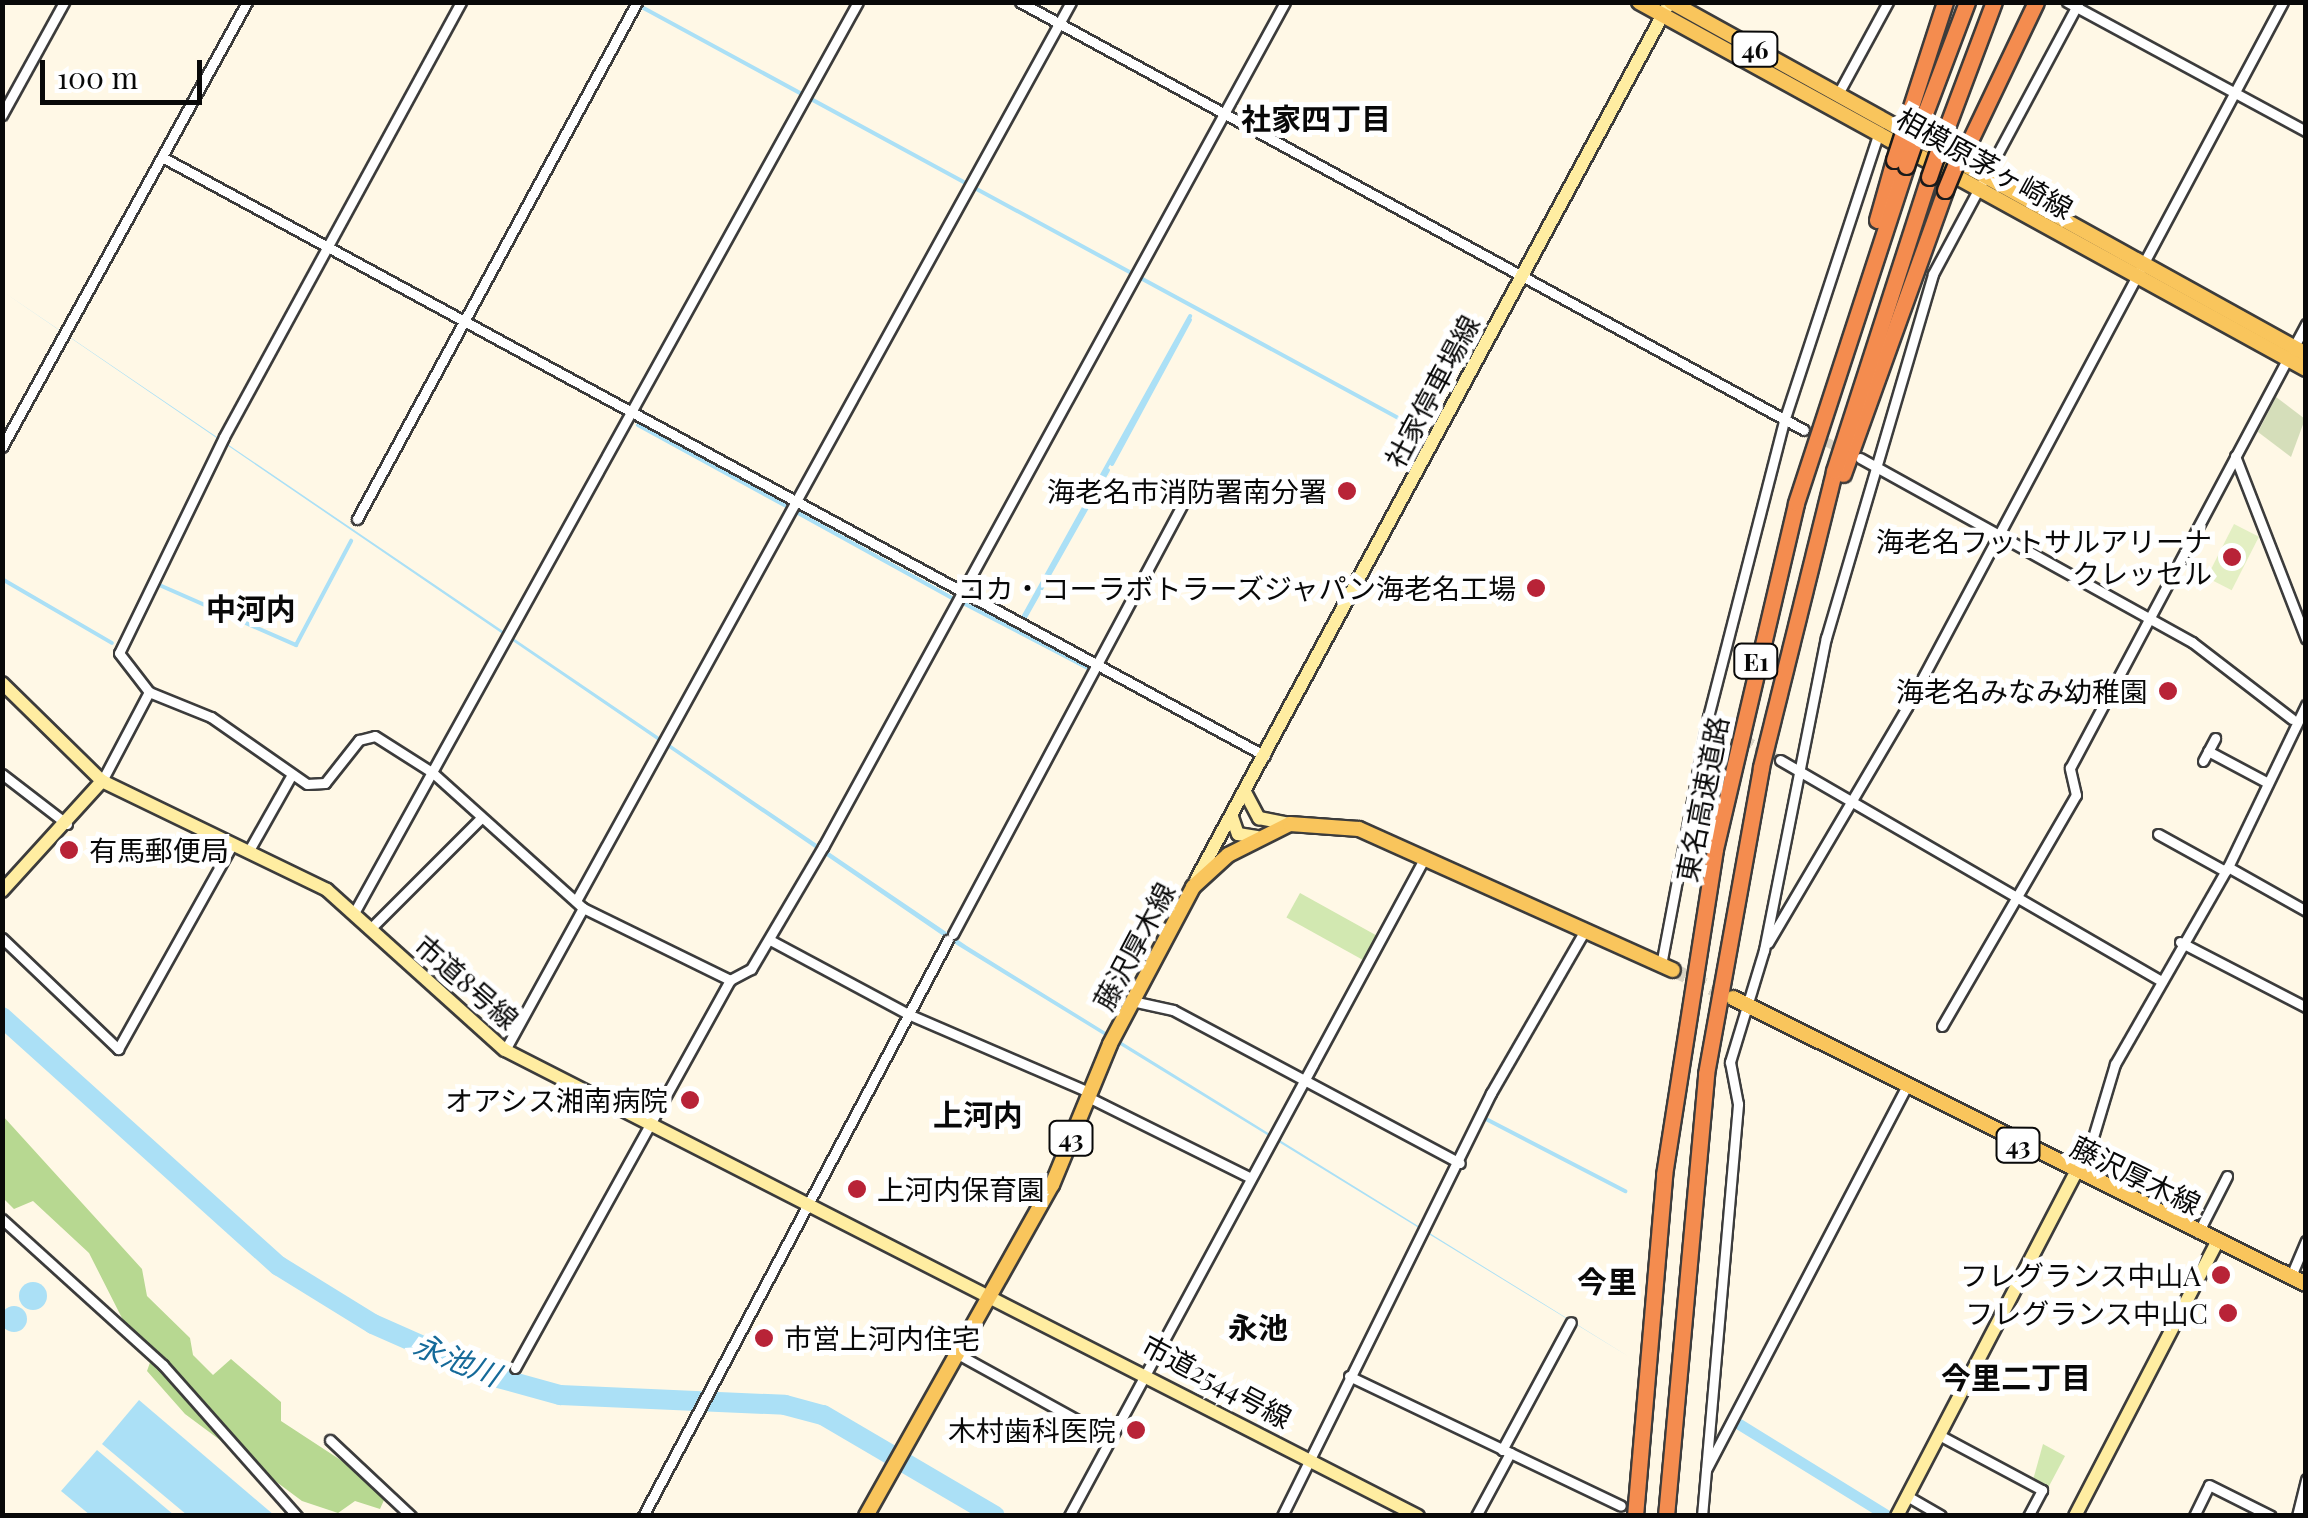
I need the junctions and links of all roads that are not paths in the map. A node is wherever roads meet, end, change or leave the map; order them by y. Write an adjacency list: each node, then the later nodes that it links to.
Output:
1 (64, 2): 21 (street)
2 (246, 2): 26 (street)
3 (461, 2): 28 (street)
4 (858, 2): 35 (street)
5 (1020, 2): 18 (street)
6 (1071, 2): 18 (street)
7 (1285, 2): 22 (street)
8 (1639, 2): 17 (main road, 相模原茅ヶ崎線 / 46)
9 (1888, 2): 20 (street)
10 (1945, 2): 23 (highway)
11 (1967, 2): 23 (highway, 東名高速道路 / E1)
12 (1994, 2): 46 (highway, 東名高速道路 / E1, bridge)
13 (2284, 2): 19 (street)
14 (2032, 3): 46 (highway, bridge)
15 (636, 4): 31 (street)
16 (2074, 4): 19 (street); 27 (street)
17 (1668, 7): 20 (main road, 相模原茅ヶ崎線 / 46); 25 (main road, 相模原茅ヶ崎線 / 46); 30 (street, 社家停車場線)
18 (1059, 24): 22 (street); 43 (street)
19 (2235, 93): 24 (street); 29 (street)
20 (1838, 94): 27 (main road, 相模原茅ヶ崎線 / 46)
21 (2, 115)
22 (1223, 116): 30 (street); 47 (street)
23 (1913, 126): 141 (highway, 東名高速道路 / E1, bridge)
24 (2306, 131)
25 (1879, 132): 27 (main road, 相模原茅ヶ崎線 / 46); 36 (street)
26 (162, 157): 28 (street); 38 (street)
27 (1982, 182): 29 (main road, 相模原茅ヶ崎線 / 46); 41 (street)
28 (326, 248): 31 (street); 52 (street)
29 (2139, 269): 33 (main road, 相模原茅ヶ崎線 / 46); 45 (street)
30 (1520, 279): 36 (street); 59 (street, 社家停車場線)
31 (462, 324): 35 (street); 44 (street)
32 (2306, 324): 33 (street)
33 (2295, 353): 34 (main road, 相模原茅ヶ崎線 / 46); 39 (street)
34 (2306, 369)
35 (631, 417): 43 (street); 63 (street)
36 (1784, 421): 37 (street); 54 (street)
37 (1804, 430)
38 (2, 446)
39 (2235, 456): 48 (street); 49 (street)
40 (1860, 458): 41 (street)
41 (1872, 464): 45 (street); 62 (street)
42 (1182, 505): 50 (street)
43 (796, 507): 47 (street); 83 (street)
44 (357, 519)
45 (1998, 532): 48 (street); 69 (street)
46 (1806, 577): 96 (highway, 東名高速道路 / E1)
47 (962, 597): 50 (street); 89 (street)
48 (2150, 618): 55 (street); 82 (street)
49 (2306, 639)
50 (1096, 668): 59 (street); 98 (street)
51 (2, 684): 66 (street, 市道8号線)
52 (149, 692): 65 (street); 66 (street)
53 (2306, 705): 55 (street)
54 (1708, 717): 56 (street); 92 (street)
55 (2292, 719): 67 (street)
56 (1722, 725)
57 (2216, 738): 58 (street)
58 (2208, 750): 61 (street); 67 (street)
59 (1265, 756): 68 (street, 社家停車場線)
60 (1780, 760): 62 (street)
61 (2202, 761)
62 (1797, 769): 69 (street); 91 (street)
63 (433, 772): 65 (street); 71 (street); 85 (street)
64 (2, 774): 72 (street)
65 (291, 776): 77 (street)
66 (102, 781): 72 (street); 76 (street, 市道8号線)
67 (2266, 782): 79 (street)
68 (1245, 792): 70 (street, 社家停車場線); 73 (street)
69 (1852, 801): 82 (street); 91 (street)
70 (1232, 817): 75 (street); 80 (street, 社家停車場線)
71 (481, 818): 83 (street); 86 (street)
72 (66, 824): 81 (street)
73 (1290, 824): 75 (main road, 藤沢厚木線 / 43); 78 (main road, 藤沢厚木線 / 43)
74 (2158, 834): 79 (street)
75 (1257, 837): 80 (main road, 藤沢厚木線 / 43)
76 (232, 845): 77 (street, 市道8号線); 88 (street)
77 (248, 852): 85 (street, 市道8号線)
78 (1426, 855): 87 (main road, 藤沢厚木線 / 43); 101 (street)
79 (2226, 869): 84 (street); 90 (street)
80 (1193, 887): 95 (main road, 藤沢厚木線 / 43)
81 (2, 891)
82 (2017, 896): 93 (street); 99 (street)
83 (580, 904): 94 (street); 100 (street)
84 (2306, 911)
85 (354, 912): 86 (street, 市道8号線)
86 (370, 929): 100 (street, 市道8号線)
87 (1585, 930): 92 (main road, 藤沢厚木線 / 43); 105 (street)
88 (2, 938)
89 (770, 940): 94 (street); 98 (street)
90 (2180, 942): 93 (street); 97 (street)
91 (1764, 950): 96 (street)
92 (1667, 967)
93 (2158, 979): 106 (street)
94 (730, 980): 104 (street)
95 (1132, 1001): 101 (street); 103 (main road, 藤沢厚木線 / 43)
96 (1732, 1001): 102 (main road, 藤沢厚木線 / 43); 127 (street); 142 (highway, 東名高速道路 / E1)
97 (2306, 1007)
98 (910, 1015): 103 (street); 109 (street)
99 (1942, 1026)
100 (505, 1050): 104 (street, 市道8号線)
101 (1302, 1084): 105 (street); 108 (street)
102 (1906, 1087): 106 (main road, 藤沢厚木線 / 43); 127 (street)
103 (1089, 1095): 108 (street); 116 (main road, 藤沢厚木線 / 43)
104 (650, 1127): 109 (street, 市道8号線); 119 (street)
105 (1460, 1163): 121 (street)
106 (2078, 1176): 111 (main road, 藤沢厚木線 / 43); 122 (street)
107 (2227, 1176): 111 (street)
108 (1251, 1178): 120 (street)
109 (807, 1206): 116 (street, 市道8号線); 135 (street)
110 (2, 1219): 133 (street)
111 (2198, 1233): 113 (main road, 藤沢厚木線 / 43)
112 (2306, 1241): 114 (street)
113 (2217, 1242): 114 (main road, 藤沢厚木線 / 43); 146 (street)
114 (2291, 1276): 115 (main road, 藤沢厚木線 / 43)
115 (2306, 1284)
116 (989, 1295): 118 (main road, 藤沢厚木線 / 43); 120 (street, 市道2544号線)
117 (1571, 1322): 125 (street)
118 (954, 1352): 123 (street); 136 (main road, 藤沢厚木線 / 43)
119 (515, 1368)
120 (1146, 1370): 123 (street); 126 (street, 市道2544号線)
121 (1349, 1376): 125 (street); 126 (street)
122 (1939, 1435): 129 (street); 145 (street)
123 (1110, 1438): 137 (street)
124 (330, 1440): 134 (street)
125 (1506, 1451): 131 (street); 140 (street)
126 (1312, 1460): 138 (street); 139 (street, 市道2544号線)
127 (1703, 1475): 143 (street)
128 (2306, 1480): 130 (street)
129 (1907, 1496): 132 (street); 144 (street)
130 (2303, 1500): 149 (street)
131 (1620, 1506)
132 (1898, 1514)
133 (297, 1516)
134 (411, 1516)
135 (643, 1516)
136 (866, 1516)
137 (1069, 1516)
138 (1282, 1516)
139 (1418, 1516)
140 (1476, 1516)
141 (1635, 1516)
142 (1666, 1516)
143 (1702, 1516)
144 (1942, 1516)
145 (2028, 1516)
146 (2075, 1516)
147 (2194, 1516): 148 (street)
148 (2271, 1516)
149 (2297, 1516)

